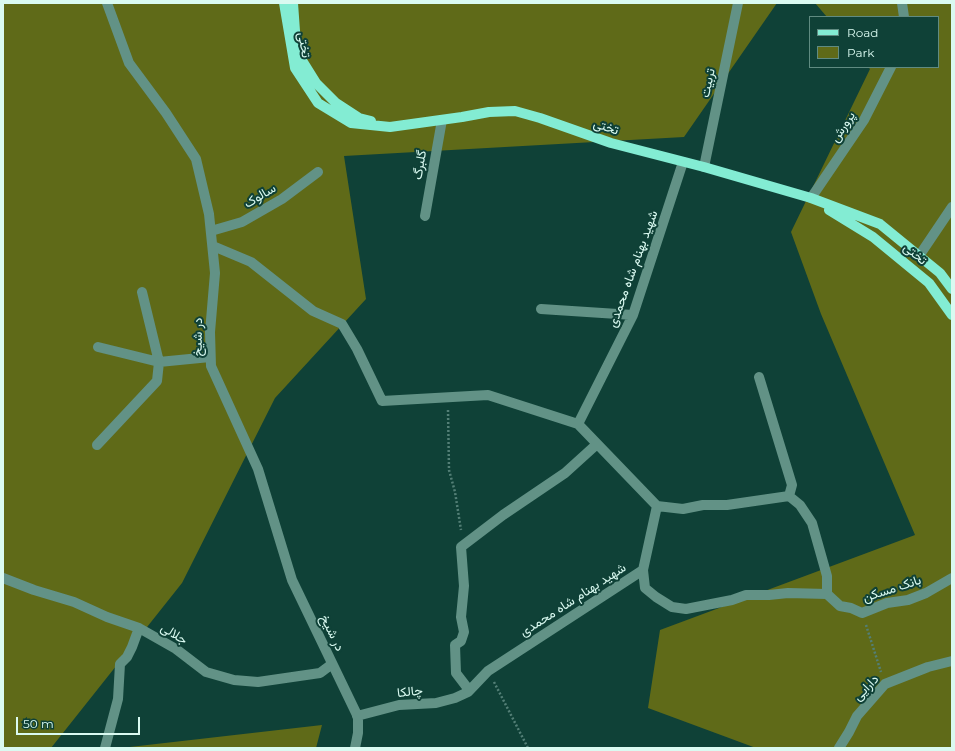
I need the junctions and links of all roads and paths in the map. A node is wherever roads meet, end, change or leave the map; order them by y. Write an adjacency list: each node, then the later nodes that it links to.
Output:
1 (107, 3): 16 (street, در شیخ)
2 (284, 3): 9 (main road, تختی)
3 (293, 3): 9 (main road, تختی)
4 (738, 3): 11 (street, تربیت)
5 (902, 3): 6 (street)
6 (904, 16)
7 (890, 68): 13 (street, پرورش)
8 (442, 120): 9 (main road, تختی); 10 (main road, تختی); 15 (street, گلبرگ)
9 (390, 127)
10 (683, 162): 11 (main road, تختی); 22 (street, شهید بهنام شاه محمدی)
11 (704, 168): 13 (main road, تختی)
12 (318, 172): 16 (street, سالوک)
13 (811, 198): 18 (main road, تختی); 23 (main road, تختی)
14 (952, 207): 18 (street)
15 (425, 216)
16 (211, 231): 17 (street, در شیخ)
17 (212, 246): 25 (street, در شیخ); 28 (street)
18 (920, 256): 19 (main road, تختی)
19 (952, 289)
20 (142, 292): 26 (street)
21 (541, 309): 22 (street)
22 (633, 315): 29 (street, شهید بهنام شاه محمدی)
23 (952, 315)
24 (98, 347): 26 (street)
25 (210, 357): 26 (street); 42 (street, در شیخ)
26 (159, 362): 31 (street)
27 (759, 377): 32 (street)
28 (447, 397): 29 (street); 34 (path)
29 (578, 424): 30 (street)
30 (598, 444): 33 (street); 34 (street)
31 (97, 445)
32 (789, 496): 33 (street); 38 (street)
33 (657, 506): 35 (street, شهید بهنام شاه محمدی)
34 (460, 547): 45 (street)
35 (643, 570): 38 (street); 43 (street, شهید بهنام شاه محمدی)
36 (3, 578): 40 (street, جلالی)
37 (952, 578): 39 (street, بانک مسکن)
38 (827, 594): 39 (street)
39 (862, 613): 44 (path)
40 (139, 628): 42 (street, جلالی); 47 (street)
41 (952, 661): 44 (street, دارایی)
42 (332, 664): 46 (street, در شیخ)
43 (488, 671): 45 (street, چالکا); 49 (path)
44 (885, 684): 50 (street, دارایی)
45 (468, 690): 46 (street, چالکا)
46 (357, 716): 48 (street)
47 (105, 748)
48 (355, 748)
49 (528, 748)
50 (839, 748)

